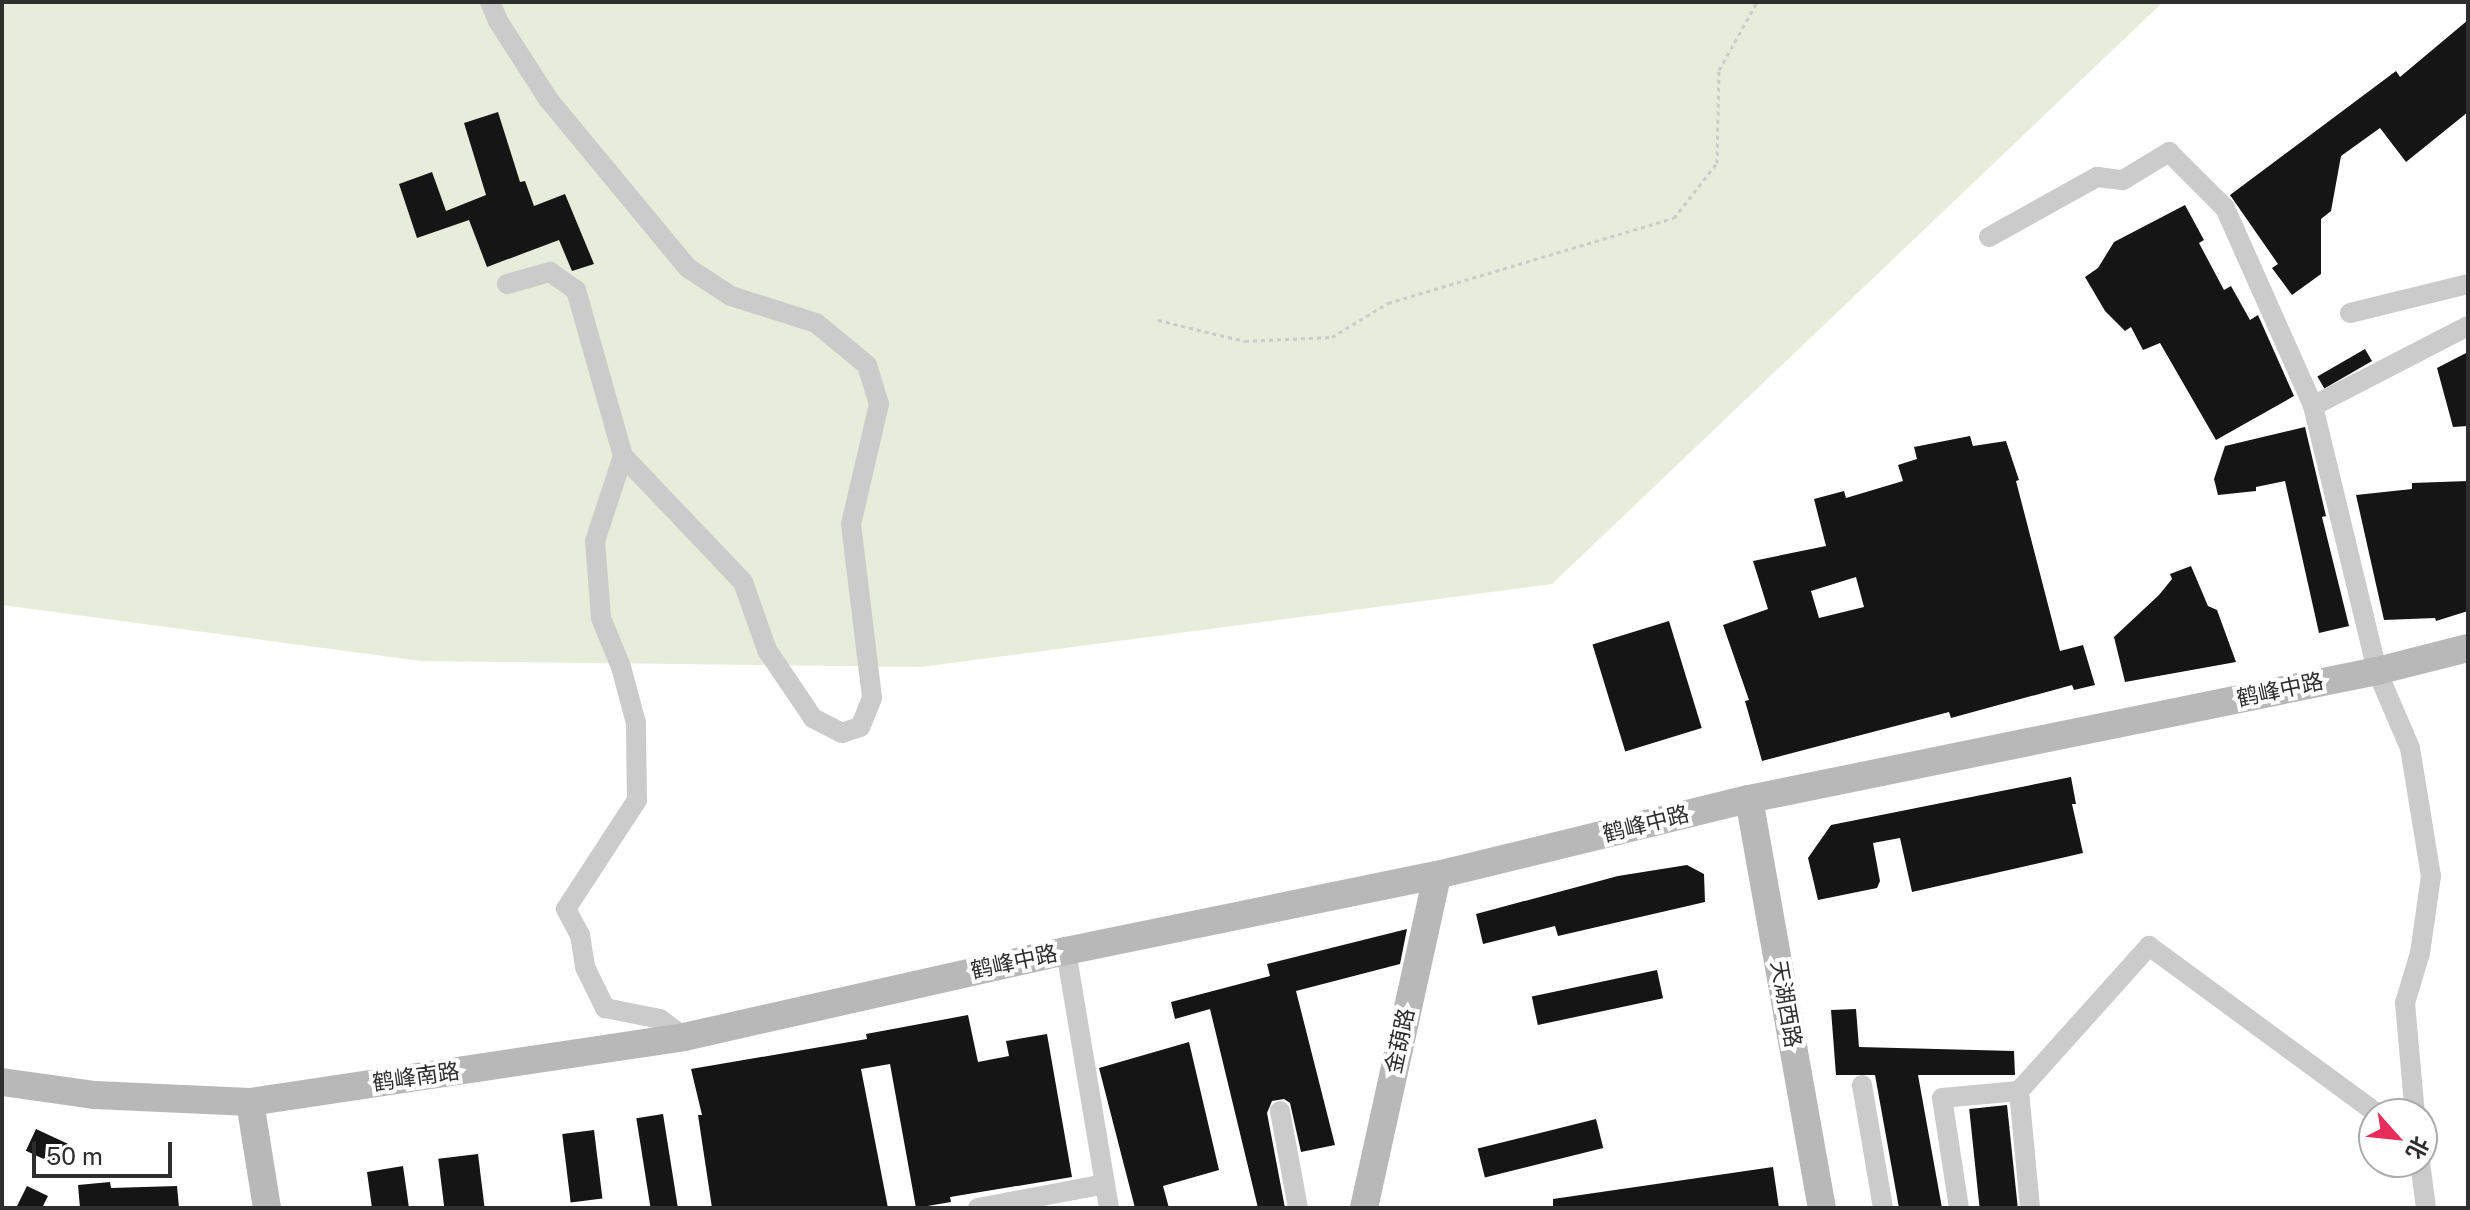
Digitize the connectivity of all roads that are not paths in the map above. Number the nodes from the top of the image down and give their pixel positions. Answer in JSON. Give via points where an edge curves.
{"nodes":[{"id":1,"x":490,"y":2,"type":"edge"},
{"id":2,"x":1989,"y":237,"type":"dead end"},
{"id":3,"x":507,"y":284,"type":"dead end"},
{"id":4,"x":2468,"y":284,"type":"edge"},
{"id":5,"x":2350,"y":313,"type":"dead end"},
{"id":6,"x":2468,"y":326,"type":"edge"},
{"id":7,"x":2313,"y":406,"type":"junction"},
{"id":8,"x":623,"y":456,"type":"junction"},
{"id":9,"x":2468,"y":648,"type":"edge"},
{"id":10,"x":2377,"y":671,"type":"junction"},
{"id":11,"x":1749,"y":799,"type":"junction"},
{"id":12,"x":1437,"y":875,"type":"junction"},
{"id":13,"x":1066,"y":951,"type":"junction"},
{"id":14,"x":826,"y":1004,"type":"joint"},
{"id":15,"x":684,"y":1037,"type":"junction"},
{"id":16,"x":2,"y":1082,"type":"edge"},
{"id":17,"x":1862,"y":1085,"type":"dead end"},
{"id":18,"x":2019,"y":1091,"type":"junction"},
{"id":19,"x":2414,"y":1098,"type":"edge"},
{"id":20,"x":2358,"y":1099,"type":"edge"},
{"id":21,"x":250,"y":1102,"type":"junction"},
{"id":22,"x":1280,"y":1111,"type":"dead end"},
{"id":23,"x":2422,"y":1178,"type":"edge"},
{"id":24,"x":1105,"y":1184,"type":"junction"},
{"id":25,"x":267,"y":1208,"type":"edge"},
{"id":26,"x":978,"y":1208,"type":"edge"},
{"id":27,"x":1109,"y":1208,"type":"edge"},
{"id":28,"x":1298,"y":1208,"type":"edge"},
{"id":29,"x":1364,"y":1208,"type":"edge"},
{"id":30,"x":1822,"y":1208,"type":"edge"},
{"id":31,"x":1883,"y":1208,"type":"edge"},
{"id":32,"x":1959,"y":1208,"type":"edge"},
{"id":33,"x":2030,"y":1208,"type":"edge"},
{"id":34,"x":2426,"y":1208,"type":"edge"}],
"edges":[{"from":1,"to":8,"type":"street","via":[[548,99],[688,268],[731,296],[816,323],[867,365],[879,404],[851,524],[872,698],[860,727],[842,733],[813,718],[767,650],[743,582]]},
{"from":2,"to":7,"type":"street","via":[[2097,177],[2123,180],[2169,152],[2225,208]]},
{"from":3,"to":8,"type":"street","via":[[550,272],[576,290]]},
{"from":4,"to":5,"type":"street"},
{"from":6,"to":7,"type":"street"},
{"from":7,"to":10,"type":"street"},
{"from":8,"to":15,"type":"street","via":[[595,541],[601,618],[636,723],[637,800],[566,909],[605,1008],[660,1019]]},
{"from":9,"to":10,"type":"street","name":"鹤峰中路"},
{"from":10,"to":11,"type":"street","name":"鹤峰中路"},
{"from":10,"to":19,"type":"street","via":[[2410,748],[2431,876],[2420,953],[2405,1003]]},
{"from":11,"to":12,"type":"street","name":"鹤峰中路"},
{"from":11,"to":30,"type":"street","name":"天湖西路"},
{"from":12,"to":13,"type":"street","name":"鹤峰中路"},
{"from":12,"to":29,"type":"street","name":"金葫路"},
{"from":13,"to":14,"type":"street","name":"鹤峰中路"},
{"from":13,"to":24,"type":"street"},
{"from":14,"to":15,"type":"street","name":"鹤峰南路"},
{"from":15,"to":21,"type":"street","name":"鹤峰南路"},
{"from":16,"to":21,"type":"street","name":"鹤峰南路","via":[[95,1095]]},
{"from":17,"to":31,"type":"street"},
{"from":18,"to":20,"type":"street","via":[[2149,946]]},
{"from":18,"to":32,"type":"street","via":[[1942,1098]]},
{"from":18,"to":33,"type":"street"},
{"from":21,"to":25,"type":"street"},
{"from":22,"to":28,"type":"street"},
{"from":23,"to":34,"type":"street"},
{"from":24,"to":26,"type":"street"},
{"from":24,"to":27,"type":"street"}]}
